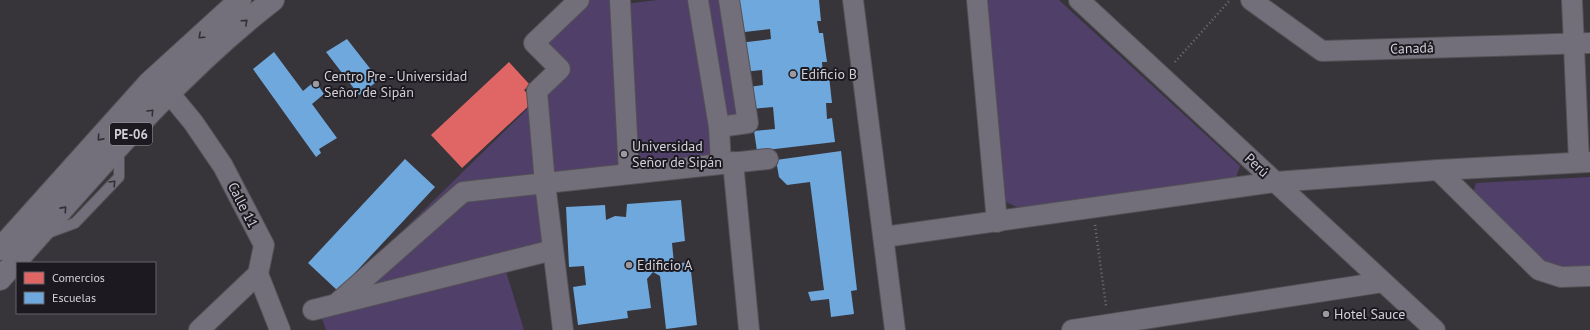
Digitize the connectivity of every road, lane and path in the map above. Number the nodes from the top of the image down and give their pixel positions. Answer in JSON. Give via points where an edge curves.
{"nodes":[{"id":1,"x":240,"y":0,"type":"edge"},
{"id":2,"x":273,"y":0,"type":"edge"},
{"id":3,"x":579,"y":0,"type":"edge"},
{"id":4,"x":620,"y":0,"type":"edge"},
{"id":5,"x":624,"y":0,"type":"edge"},
{"id":6,"x":698,"y":0,"type":"edge"},
{"id":7,"x":729,"y":0,"type":"edge"},
{"id":8,"x":854,"y":0,"type":"edge"},
{"id":9,"x":977,"y":0,"type":"edge"},
{"id":10,"x":1079,"y":0,"type":"edge"},
{"id":11,"x":1230,"y":0,"type":"edge"},
{"id":12,"x":1251,"y":0,"type":"edge"},
{"id":13,"x":1572,"y":0,"type":"edge"},
{"id":14,"x":1271,"y":8,"type":"edge"},
{"id":15,"x":1581,"y":43,"type":"edge"},
{"id":16,"x":735,"y":45,"type":"junction"},
{"id":17,"x":706,"y":51,"type":"junction"},
{"id":18,"x":1162,"y":77,"type":"junction"},
{"id":19,"x":169,"y":93,"type":"junction"},
{"id":20,"x":718,"y":127,"type":"junction"},
{"id":21,"x":768,"y":158,"type":"dead end"},
{"id":22,"x":1585,"y":162,"type":"edge"},
{"id":23,"x":727,"y":163,"type":"junction"},
{"id":24,"x":1438,"y":170,"type":"junction"},
{"id":25,"x":629,"y":174,"type":"junction"},
{"id":26,"x":1275,"y":182,"type":"junction"},
{"id":27,"x":545,"y":183,"type":"junction"},
{"id":28,"x":1093,"y":207,"type":"junction"},
{"id":29,"x":997,"y":222,"type":"junction"},
{"id":30,"x":884,"y":237,"type":"junction"},
{"id":31,"x":1,"y":247,"type":"edge"},
{"id":32,"x":553,"y":250,"type":"junction"},
{"id":33,"x":258,"y":274,"type":"junction"},
{"id":34,"x":1590,"y":276,"type":"edge"},
{"id":35,"x":0,"y":279,"type":"edge"},
{"id":36,"x":1383,"y":282,"type":"junction"},
{"id":37,"x":336,"y":304,"type":"junction"},
{"id":38,"x":313,"y":310,"type":"dead end"},
{"id":39,"x":1109,"y":325,"type":"junction"},
{"id":40,"x":201,"y":329,"type":"edge"},
{"id":41,"x":280,"y":330,"type":"edge"},
{"id":42,"x":563,"y":330,"type":"edge"},
{"id":43,"x":749,"y":330,"type":"edge"},
{"id":44,"x":895,"y":330,"type":"edge"},
{"id":45,"x":1072,"y":330,"type":"edge"},
{"id":46,"x":1435,"y":330,"type":"edge"}],
"edges":[{"from":1,"to":31,"type":"main road","number":"PE-06","one_way":true,"via":[[149,83]]},
{"from":19,"to":2,"type":"main road","number":"PE-06","one_way":true,"via":[[247,20]]},
{"from":3,"to":27,"type":"street","via":[[534,43],[560,69],[537,91]]},
{"from":4,"to":5,"type":"street"},
{"from":4,"to":25,"type":"street"},
{"from":6,"to":17,"type":"street"},
{"from":7,"to":16,"type":"street"},
{"from":8,"to":30,"type":"street"},
{"from":9,"to":29,"type":"street"},
{"from":10,"to":18,"type":"street","name":"Perú"},
{"from":11,"to":18,"type":"path"},
{"from":12,"to":14,"type":"street","name":"Canadá"},
{"from":13,"to":15,"type":"street"},
{"from":14,"to":15,"type":"street","name":"Canadá","via":[[1322,51]]},
{"from":15,"to":22,"type":"street"},
{"from":16,"to":17,"type":"street"},
{"from":16,"to":20,"type":"street","via":[[748,123]]},
{"from":17,"to":20,"type":"street"},
{"from":18,"to":26,"type":"street","name":"Perú"},
{"from":19,"to":33,"type":"street","name":"Calle 11","via":[[193,122],[223,166],[264,244]]},
{"from":35,"to":19,"type":"main road","number":"PE-06","one_way":true},
{"from":20,"to":23,"type":"street"},
{"from":21,"to":23,"type":"street"},
{"from":22,"to":24,"type":"street"},
{"from":23,"to":25,"type":"street"},
{"from":23,"to":43,"type":"street"},
{"from":24,"to":26,"type":"street"},
{"from":24,"to":34,"type":"street","via":[[1539,270],[1561,277]]},
{"from":25,"to":27,"type":"street"},
{"from":26,"to":28,"type":"street"},
{"from":26,"to":36,"type":"street","name":"Perú"},
{"from":27,"to":32,"type":"street"},
{"from":27,"to":37,"type":"street","via":[[462,192]]},
{"from":28,"to":29,"type":"street"},
{"from":28,"to":39,"type":"path"},
{"from":29,"to":30,"type":"street"},
{"from":30,"to":44,"type":"street"},
{"from":32,"to":37,"type":"street"},
{"from":32,"to":42,"type":"street"},
{"from":33,"to":40,"type":"street"},
{"from":33,"to":41,"type":"street"},
{"from":36,"to":39,"type":"street"},
{"from":36,"to":46,"type":"street","name":"Perú"},
{"from":37,"to":38,"type":"street"},
{"from":39,"to":45,"type":"street"}]}
